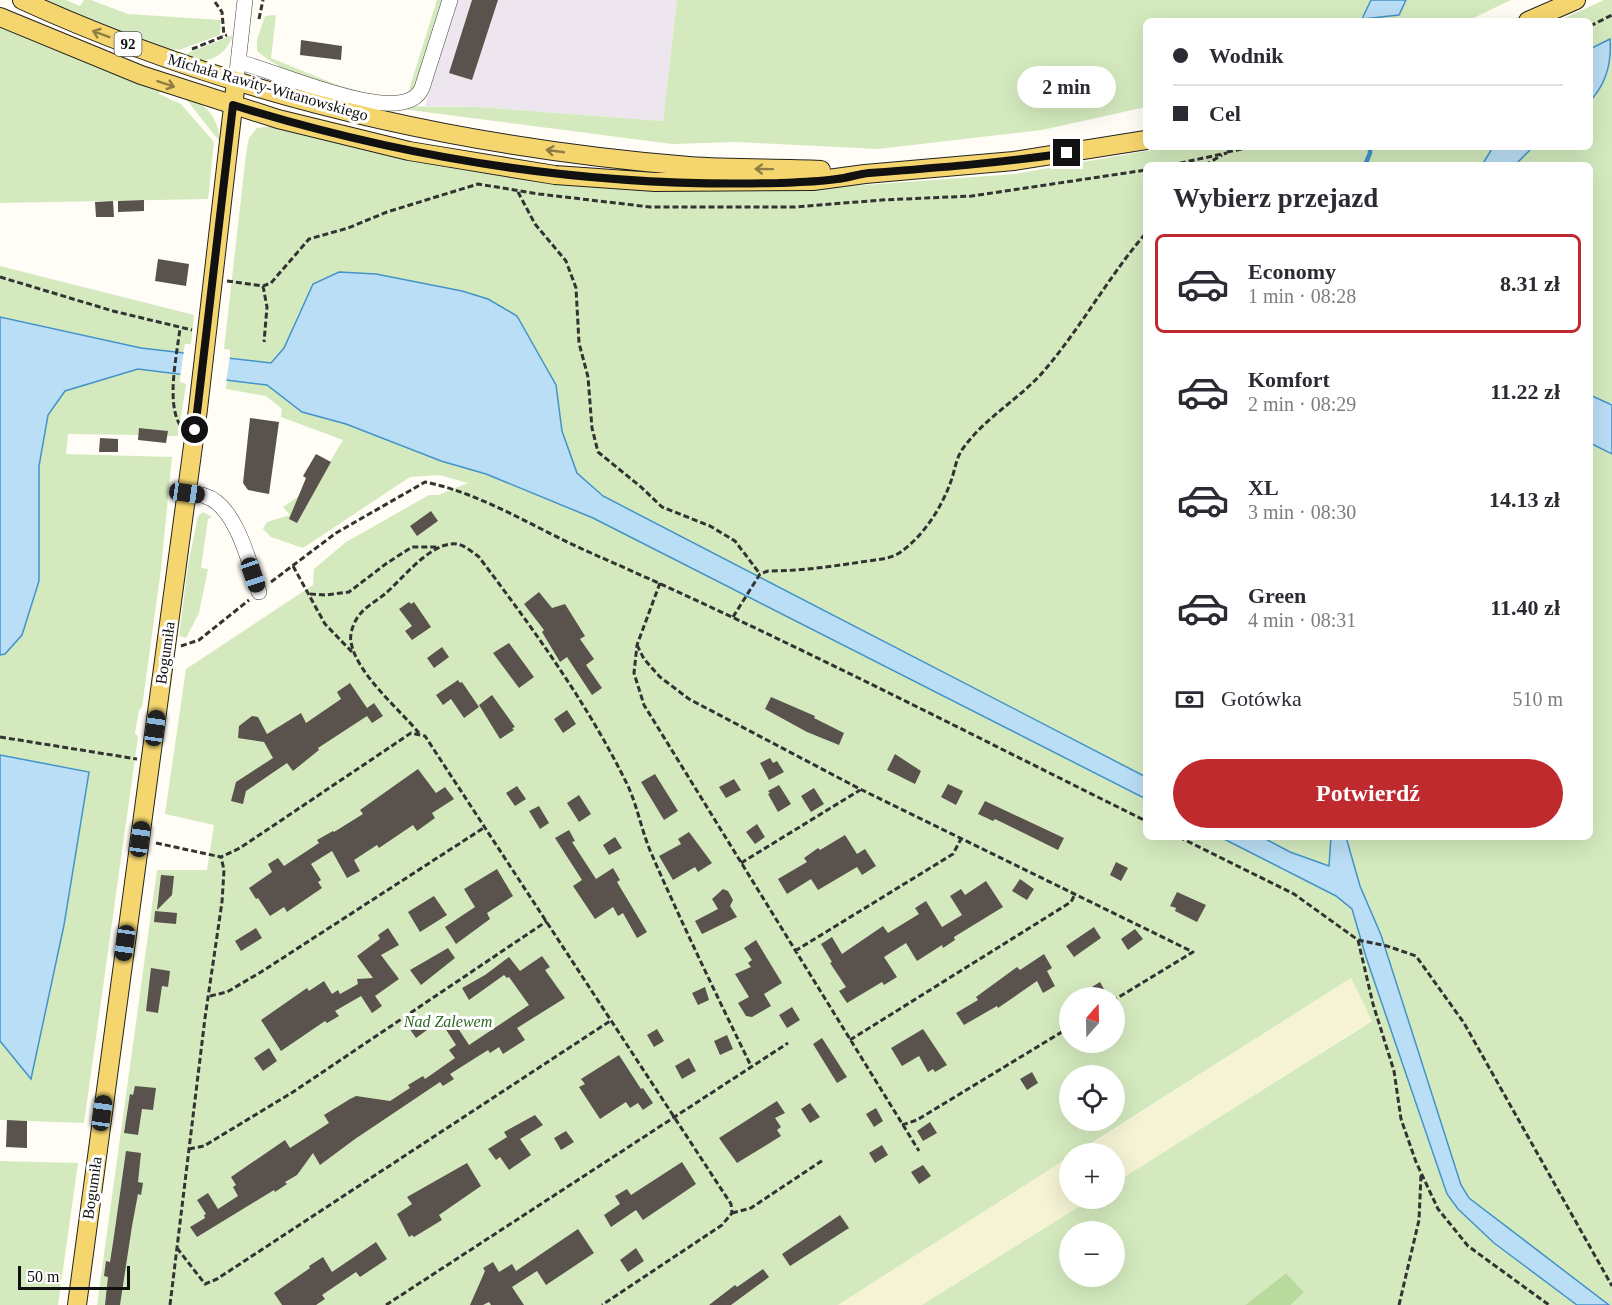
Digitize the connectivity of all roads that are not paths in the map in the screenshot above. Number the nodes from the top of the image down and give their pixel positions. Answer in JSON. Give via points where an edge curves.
{"nodes":[{"id":1,"x":22,"y":0,"type":"edge"},
{"id":2,"x":245,"y":0,"type":"edge"},
{"id":3,"x":450,"y":0,"type":"edge"},
{"id":4,"x":1576,"y":0,"type":"edge"},
{"id":5,"x":0,"y":17,"type":"edge"},
{"id":6,"x":1535,"y":18,"type":"edge"},
{"id":7,"x":238,"y":62,"type":"junction"},
{"id":8,"x":236,"y":81,"type":"junction"},
{"id":9,"x":233,"y":105,"type":"junction"},
{"id":10,"x":1143,"y":140,"type":"edge"},
{"id":11,"x":865,"y":174,"type":"junction"},
{"id":12,"x":187,"y":493,"type":"junction"},
{"id":13,"x":259,"y":592,"type":"road end"},
{"id":14,"x":77,"y":1305,"type":"edge"}],
"edges":[{"from":8,"to":1,"type":"main road","name":"Michała Rawity-Witanowskiego","number":"92","one_way":true,"via":[[140,48]]},
{"from":2,"to":7,"type":"street","name":"Bogumiła"},
{"from":3,"to":7,"type":"street","via":[[422,88],[412,100],[378,103],[350,98]]},
{"from":4,"to":6,"type":"main road"},
{"from":5,"to":9,"type":"main road","name":"Michała Rawity-Witanowskiego","number":"92","one_way":true,"via":[[141,75]]},
{"from":7,"to":8,"type":"street","name":"Bogumiła"},
{"from":8,"to":9,"type":"main road","name":"Bogumiła"},
{"from":11,"to":8,"type":"main road","name":"Michała Rawity-Witanowskiego","number":"92","one_way":true,"via":[[613,158],[467,138],[332,109]]},
{"from":9,"to":11,"type":"main road","name":"Michała Rawity-Witanowskiego","number":"92","via":[[313,129],[432,156],[555,175],[656,182],[780,183]]},
{"from":9,"to":12,"type":"main road","name":"Bogumiła"},
{"from":10,"to":11,"type":"main road","number":"92","via":[[1014,161]]},
{"from":12,"to":13,"type":"street","via":[[206,496],[225,512],[235,526]]},
{"from":12,"to":14,"type":"main road","name":"Bogumiła"}]}
